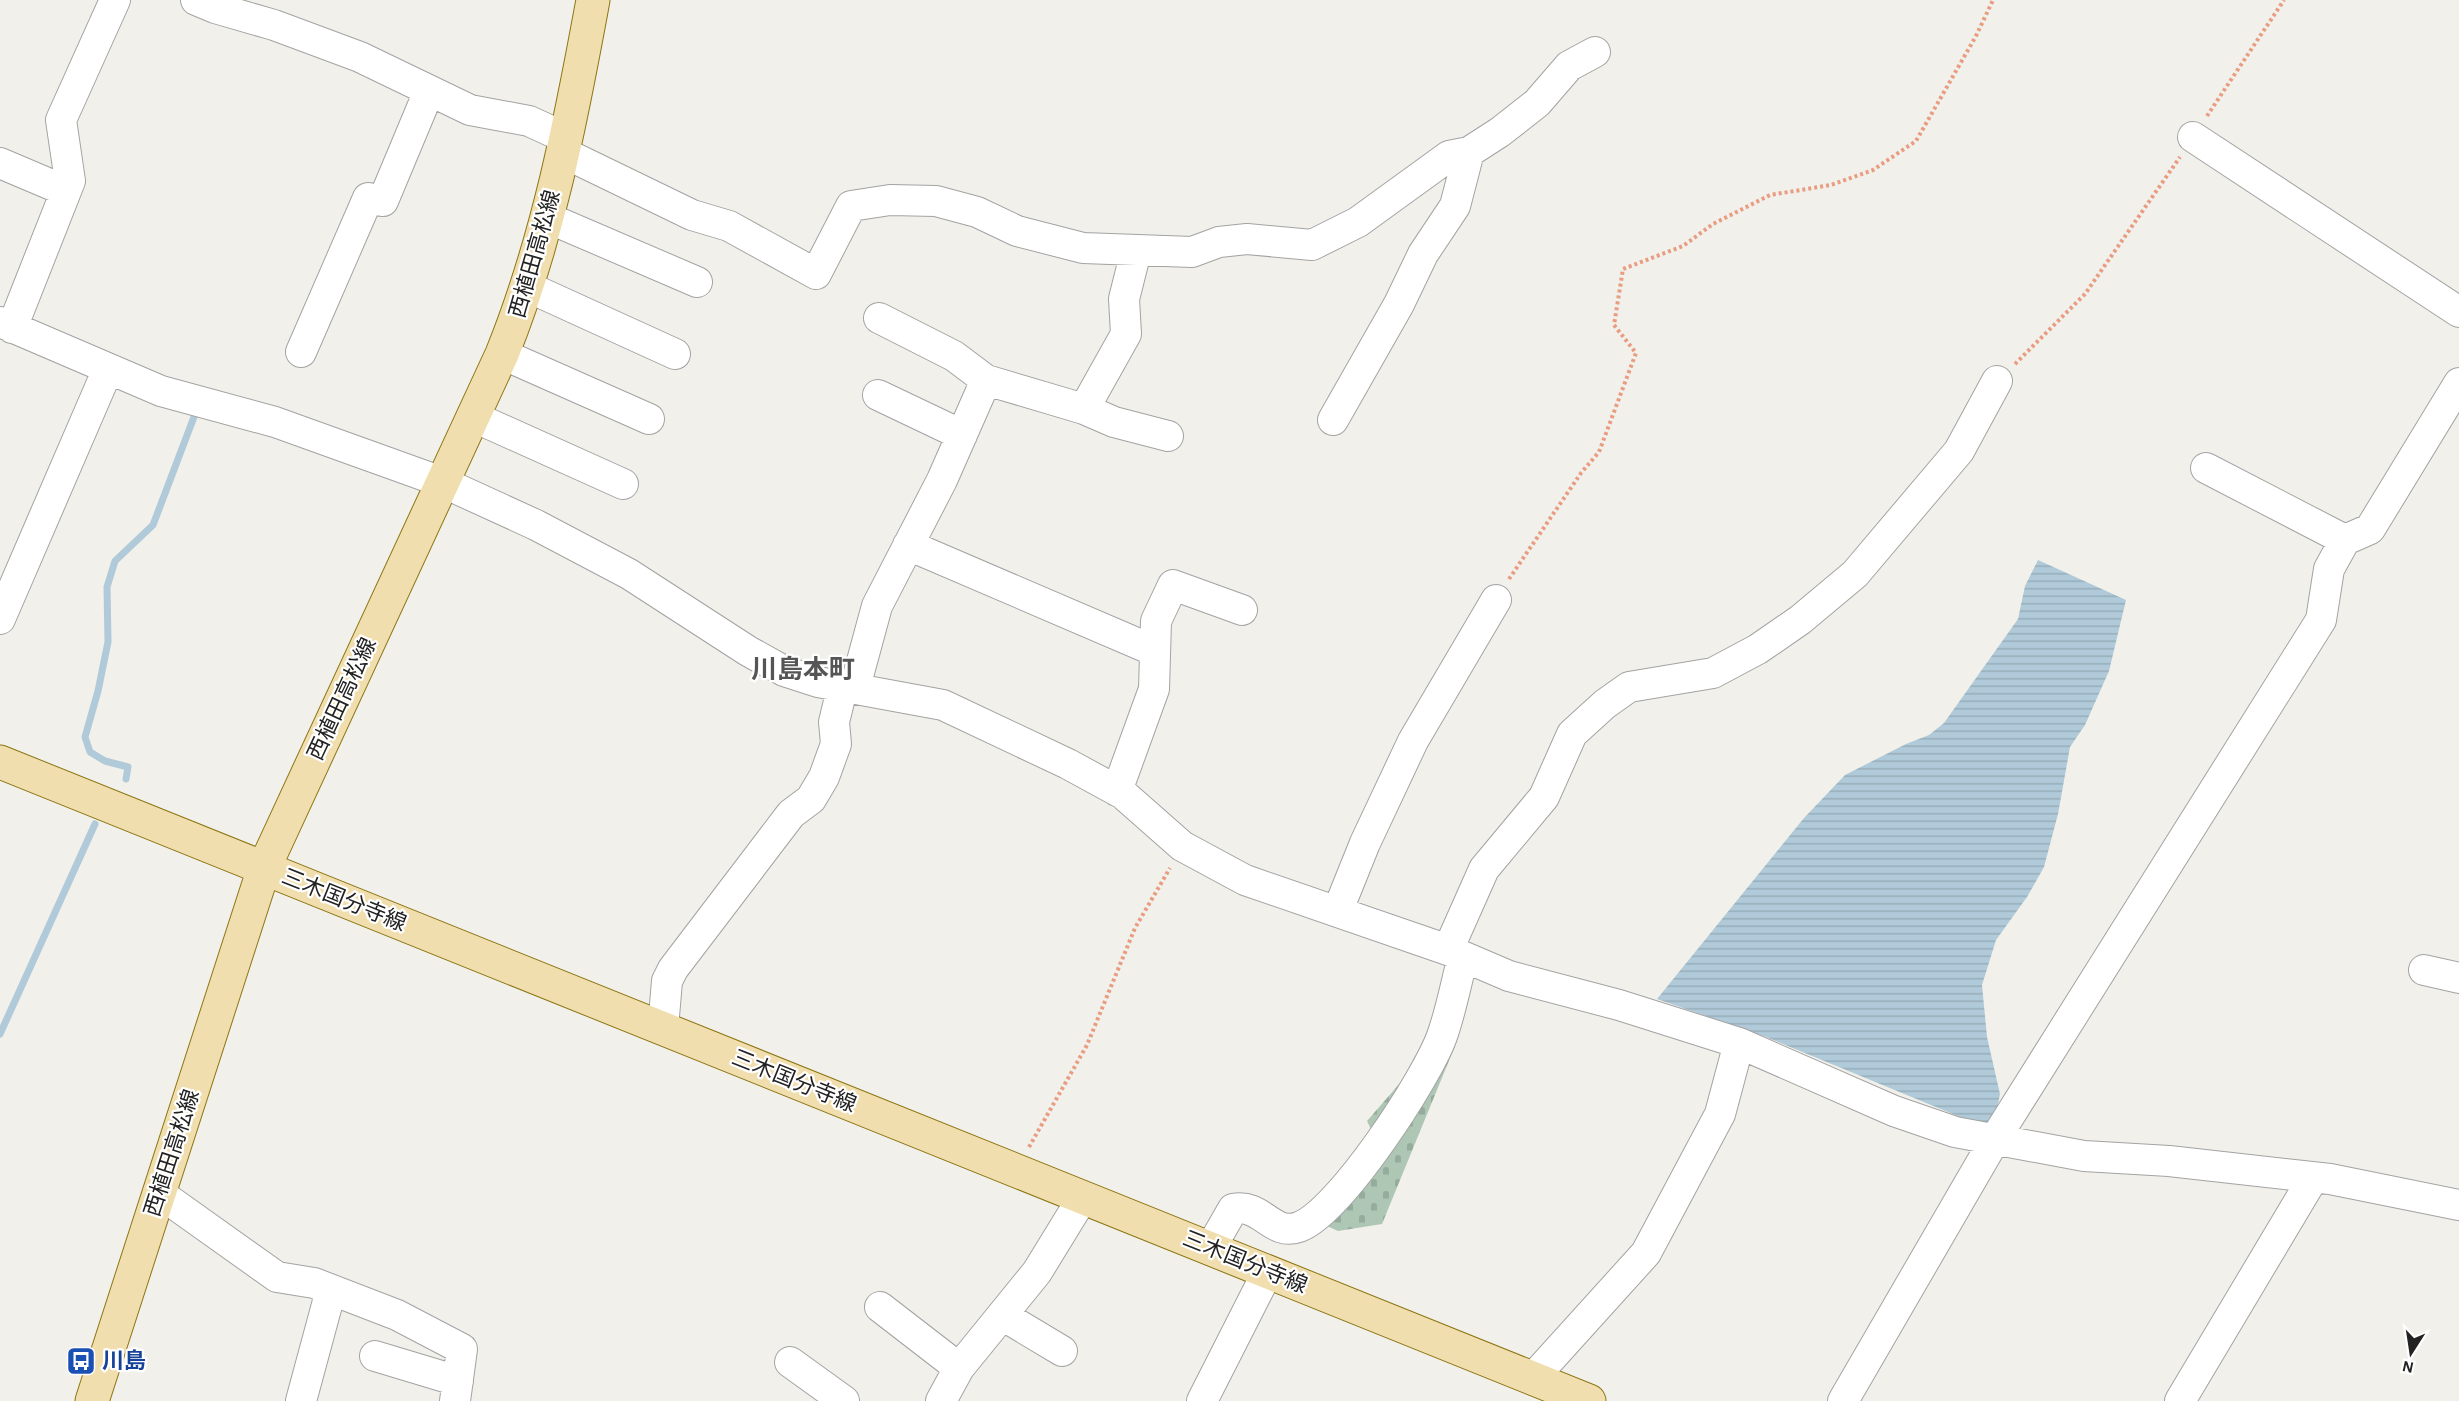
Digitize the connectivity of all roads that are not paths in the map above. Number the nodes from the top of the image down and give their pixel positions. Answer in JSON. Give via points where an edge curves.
{"nodes":[{"id":1,"x":115,"y":0,"type":"edge"},
{"id":2,"x":196,"y":0,"type":"edge"},
{"id":3,"x":593,"y":0,"type":"edge"},
{"id":4,"x":1595,"y":52,"type":"dead end"},
{"id":5,"x":429,"y":91,"type":"junction"},
{"id":6,"x":2193,"y":137,"type":"road end"},
{"id":7,"x":564,"y":145,"type":"junction"},
{"id":8,"x":1468,"y":152,"type":"junction"},
{"id":9,"x":0,"y":163,"type":"edge"},
{"id":10,"x":66,"y":191,"type":"junction"},
{"id":11,"x":548,"y":218,"type":"junction"},
{"id":12,"x":1136,"y":250,"type":"junction"},
{"id":13,"x":697,"y":282,"type":"dead end"},
{"id":14,"x":528,"y":287,"type":"junction"},
{"id":15,"x":2459,"y":312,"type":"edge"},
{"id":16,"x":879,"y":318,"type":"dead end"},
{"id":17,"x":6,"y":325,"type":"edge"},
{"id":18,"x":301,"y":352,"type":"dead end"},
{"id":19,"x":502,"y":354,"type":"junction"},
{"id":20,"x":675,"y":354,"type":"dead end"},
{"id":21,"x":108,"y":369,"type":"junction"},
{"id":22,"x":986,"y":380,"type":"junction"},
{"id":23,"x":1997,"y":381,"type":"road end"},
{"id":24,"x":2459,"y":383,"type":"edge"},
{"id":25,"x":878,"y":395,"type":"dead end"},
{"id":26,"x":1084,"y":409,"type":"junction"},
{"id":27,"x":474,"y":417,"type":"junction"},
{"id":28,"x":649,"y":419,"type":"dead end"},
{"id":29,"x":1333,"y":420,"type":"dead end"},
{"id":30,"x":962,"y":435,"type":"junction"},
{"id":31,"x":1168,"y":436,"type":"dead end"},
{"id":32,"x":2206,"y":468,"type":"dead end"},
{"id":33,"x":442,"y":483,"type":"junction"},
{"id":34,"x":623,"y":484,"type":"dead end"},
{"id":35,"x":2345,"y":540,"type":"junction"},
{"id":36,"x":908,"y":545,"type":"junction"},
{"id":37,"x":1496,"y":600,"type":"road end"},
{"id":38,"x":1242,"y":610,"type":"dead end"},
{"id":39,"x":0,"y":620,"type":"edge"},
{"id":40,"x":1155,"y":651,"type":"junction"},
{"id":41,"x":849,"y":686,"type":"junction"},
{"id":42,"x":0,"y":762,"type":"edge"},
{"id":43,"x":1117,"y":791,"type":"junction"},
{"id":44,"x":264,"y":868,"type":"junction"},
{"id":45,"x":1338,"y":910,"type":"junction"},
{"id":46,"x":1455,"y":953,"type":"junction"},
{"id":47,"x":2424,"y":970,"type":"dead end"},
{"id":48,"x":2459,"y":978,"type":"edge"},
{"id":49,"x":663,"y":1028,"type":"junction"},
{"id":50,"x":1739,"y":1043,"type":"junction"},
{"id":51,"x":1995,"y":1139,"type":"junction"},
{"id":52,"x":2313,"y":1178,"type":"junction"},
{"id":53,"x":159,"y":1193,"type":"junction"},
{"id":54,"x":1083,"y":1197,"type":"junction"},
{"id":55,"x":2459,"y":1204,"type":"edge"},
{"id":56,"x":1210,"y":1249,"type":"junction"},
{"id":57,"x":1268,"y":1271,"type":"junction"},
{"id":58,"x":331,"y":1290,"type":"junction"},
{"id":59,"x":880,"y":1307,"type":"dead end"},
{"id":60,"x":1002,"y":1315,"type":"junction"},
{"id":61,"x":1062,"y":1350,"type":"dead end"},
{"id":62,"x":375,"y":1356,"type":"dead end"},
{"id":63,"x":790,"y":1362,"type":"dead end"},
{"id":64,"x":1533,"y":1378,"type":"junction"},
{"id":65,"x":953,"y":1390,"type":"edge"},
{"id":66,"x":456,"y":1391,"type":"edge"},
{"id":67,"x":92,"y":1401,"type":"edge"},
{"id":68,"x":301,"y":1401,"type":"edge"},
{"id":69,"x":844,"y":1401,"type":"edge"},
{"id":70,"x":1202,"y":1401,"type":"edge"},
{"id":71,"x":1589,"y":1401,"type":"edge"},
{"id":72,"x":1843,"y":1401,"type":"edge"},
{"id":73,"x":2180,"y":1401,"type":"edge"}],
"edges":[{"from":1,"to":10,"type":"street","via":[[61,120],[70,180]]},
{"from":2,"to":5,"type":"street","via":[[360,57]]},
{"from":3,"to":7,"type":"main road","name":"西植田高松線"},
{"from":4,"to":8,"type":"street","via":[[1569,66],[1537,103]]},
{"from":5,"to":7,"type":"street","via":[[470,110],[530,121]]},
{"from":5,"to":18,"type":"street","via":[[383,201],[368,198]]},
{"from":6,"to":15,"type":"street"},
{"from":7,"to":11,"type":"main road","name":"西植田高松線"},
{"from":7,"to":12,"type":"street","via":[[692,214],[729,226],[816,274],[851,206],[890,200],[946,204],[976,212],[1017,231],[1083,248]]},
{"from":8,"to":12,"type":"street","via":[[1449,156],[1358,222],[1312,245],[1247,239],[1219,242],[1192,252]]},
{"from":8,"to":29,"type":"street","via":[[1455,206],[1423,254]]},
{"from":9,"to":10,"type":"street"},
{"from":10,"to":17,"type":"street"},
{"from":11,"to":13,"type":"street"},
{"from":11,"to":14,"type":"main road","name":"西植田高松線"},
{"from":12,"to":26,"type":"street","via":[[1124,299],[1126,334]]},
{"from":14,"to":19,"type":"main road","name":"西植田高松線"},
{"from":14,"to":20,"type":"street"},
{"from":16,"to":22,"type":"street","via":[[954,356]]},
{"from":17,"to":21,"type":"street"},
{"from":19,"to":27,"type":"main road","name":"西植田高松線"},
{"from":19,"to":28,"type":"street"},
{"from":21,"to":33,"type":"street","via":[[161,391],[275,422]]},
{"from":21,"to":39,"type":"street"},
{"from":22,"to":26,"type":"street"},
{"from":22,"to":30,"type":"street"},
{"from":23,"to":46,"type":"street","via":[[1959,451],[1855,574],[1800,620],[1713,673],[1629,687],[1572,734],[1544,797],[1484,869]]},
{"from":24,"to":35,"type":"street","via":[[2370,529]]},
{"from":25,"to":30,"type":"street"},
{"from":26,"to":31,"type":"street","via":[[1114,422]]},
{"from":27,"to":33,"type":"main road","name":"西植田高松線"},
{"from":27,"to":34,"type":"street"},
{"from":30,"to":36,"type":"street"},
{"from":32,"to":35,"type":"street"},
{"from":33,"to":41,"type":"street","via":[[536,525],[629,574],[784,671],[818,682]]},
{"from":33,"to":44,"type":"main road","name":"西植田高松線"},
{"from":35,"to":51,"type":"street","via":[[2329,569],[2322,620]]},
{"from":36,"to":40,"type":"street"},
{"from":36,"to":41,"type":"street","via":[[877,606]]},
{"from":37,"to":45,"type":"street","via":[[1413,741]]},
{"from":38,"to":40,"type":"street","via":[[1173,585],[1156,621]]},
{"from":40,"to":43,"type":"street","via":[[1154,689]]},
{"from":41,"to":43,"type":"street","via":[[943,705]]},
{"from":41,"to":49,"type":"street","via":[[834,722],[836,744],[824,777],[811,799],[791,814],[673,969],[667,981]]},
{"from":42,"to":44,"type":"main road","name":"三木国分寺線"},
{"from":43,"to":45,"type":"street","via":[[1182,846],[1245,880]]},
{"from":44,"to":49,"type":"main road","name":"三木国分寺線"},
{"from":44,"to":53,"type":"main road","name":"西植田高松線"},
{"from":45,"to":46,"type":"street"},
{"from":46,"to":50,"type":"street","via":[[1509,976]]},
{"from":46,"to":56,"type":"street","via":[[1442,1036],[1421,1081],[1348,1185],[1300,1227],[1275,1226],[1259,1212],[1244,1206],[1233,1209]]},
{"from":47,"to":48,"type":"street"},
{"from":49,"to":54,"type":"main road","name":"三木国分寺線"},
{"from":50,"to":51,"type":"street","via":[[1894,1111],[1955,1132]]},
{"from":50,"to":64,"type":"street","via":[[1720,1114],[1646,1253]]},
{"from":51,"to":52,"type":"street","via":[[2084,1156],[2169,1161]]},
{"from":51,"to":72,"type":"street"},
{"from":52,"to":55,"type":"street"},
{"from":52,"to":73,"type":"street"},
{"from":53,"to":58,"type":"street","via":[[277,1277]]},
{"from":53,"to":67,"type":"main road","name":"西植田高松線"},
{"from":54,"to":56,"type":"main road","name":"三木国分寺線"},
{"from":54,"to":60,"type":"street","via":[[1037,1272]]},
{"from":56,"to":57,"type":"main road","name":"三木国分寺線"},
{"from":57,"to":64,"type":"main road","name":"三木国分寺線"},
{"from":57,"to":70,"type":"street"},
{"from":58,"to":66,"type":"street","via":[[397,1315],[462,1349]]},
{"from":58,"to":68,"type":"street"},
{"from":59,"to":65,"type":"street"},
{"from":60,"to":61,"type":"street"},
{"from":60,"to":65,"type":"street"},
{"from":62,"to":66,"type":"street"},
{"from":63,"to":69,"type":"street"},
{"from":64,"to":71,"type":"main road","name":"三木国分寺線"}]}
